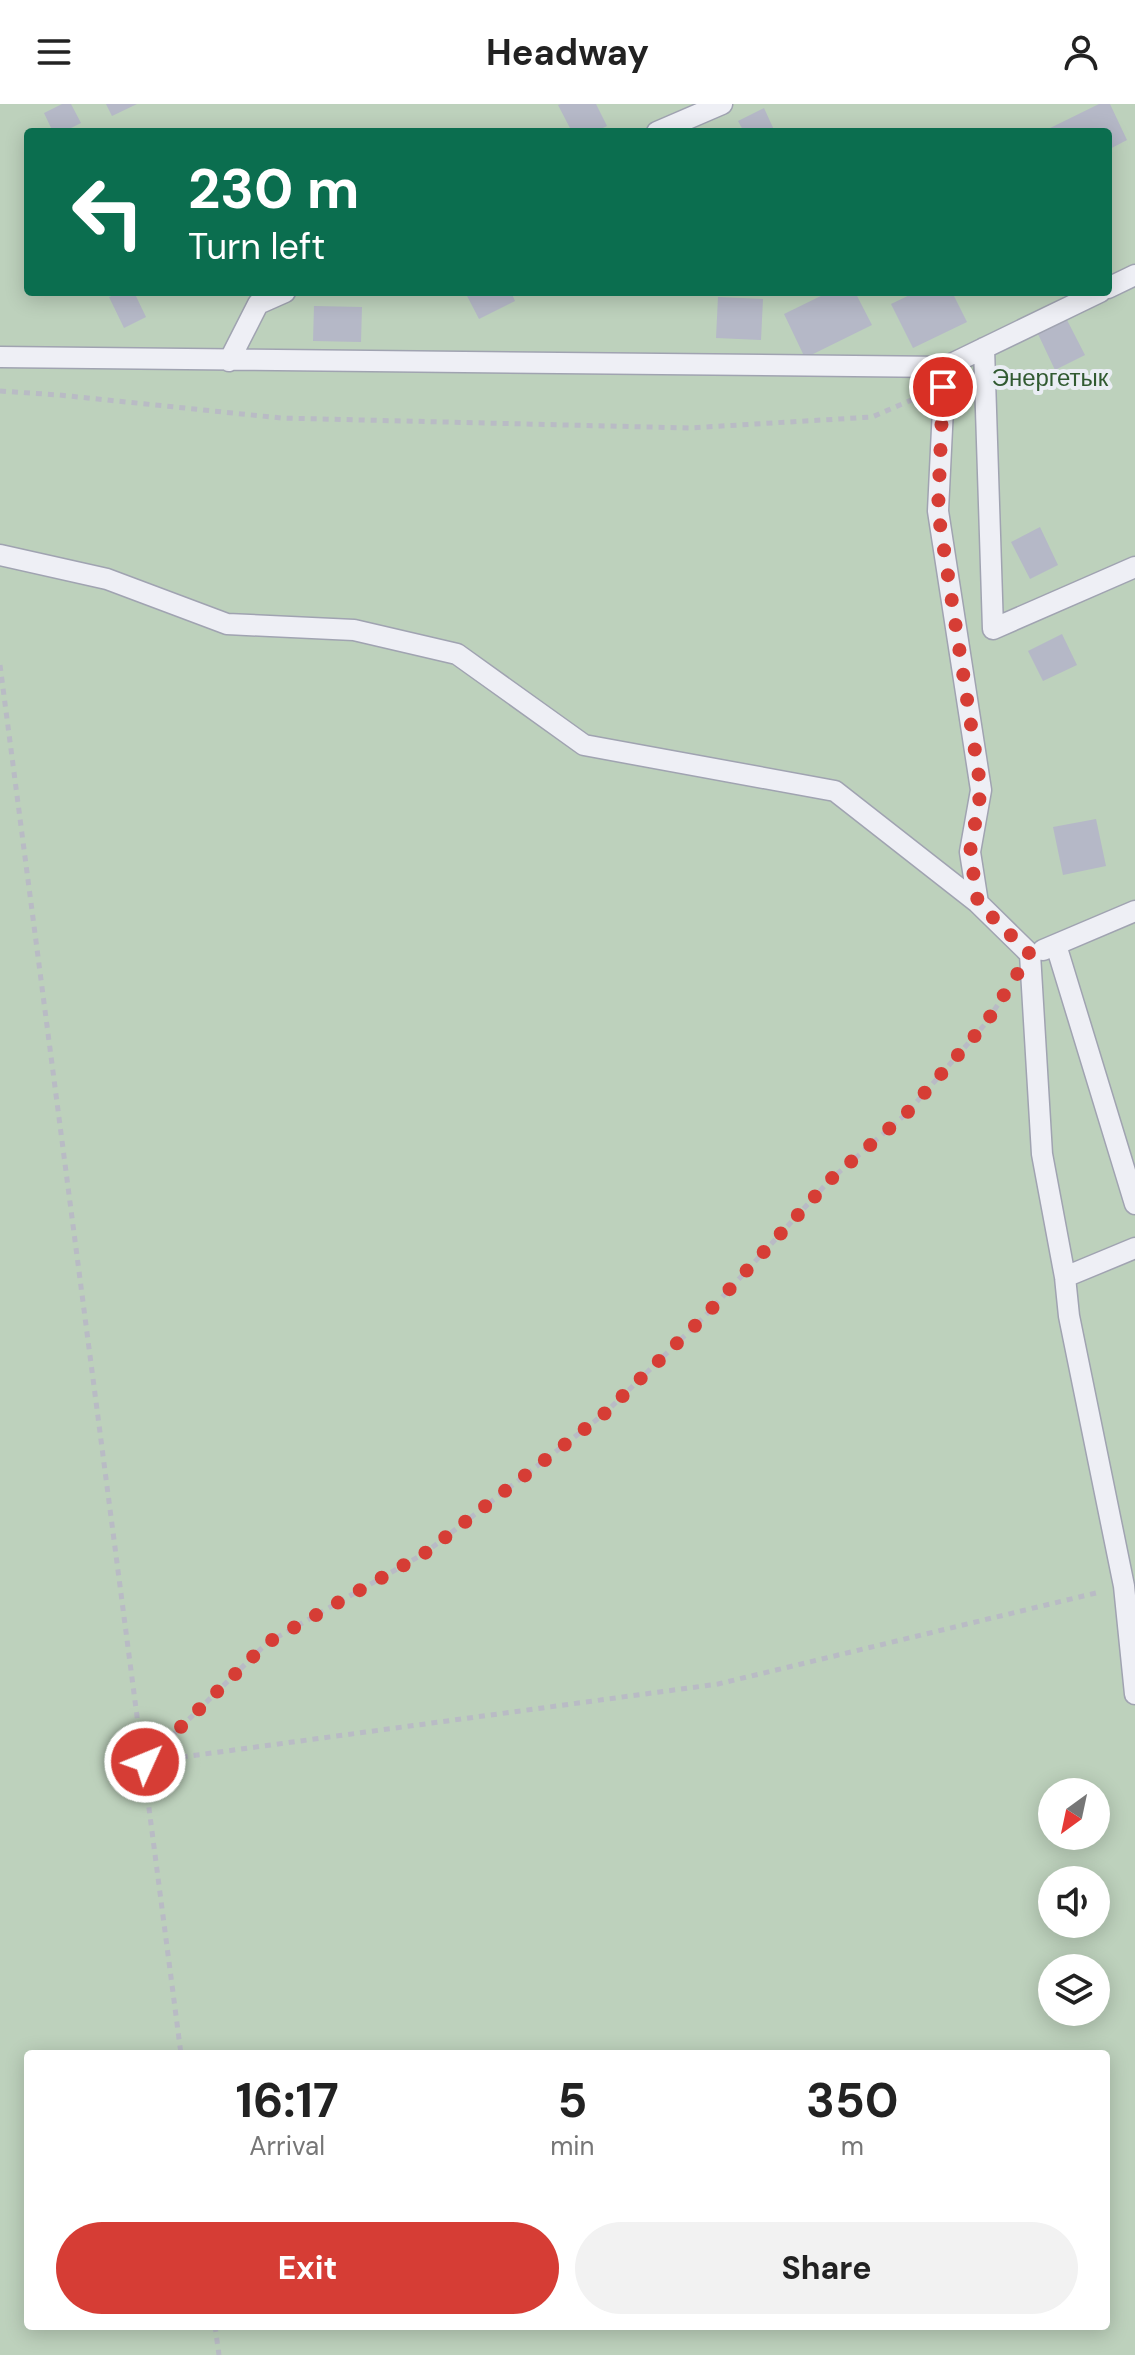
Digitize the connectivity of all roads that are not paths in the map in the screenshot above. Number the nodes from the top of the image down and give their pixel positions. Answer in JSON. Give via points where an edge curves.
{"nodes":[{"id":1,"x":722,"y":104,"type":"edge"},
{"id":2,"x":666,"y":128,"type":"edge"},
{"id":3,"x":1135,"y":275,"type":"edge"},
{"id":4,"x":1112,"y":286,"type":"edge"},
{"id":5,"x":276,"y":296,"type":"edge"},
{"id":6,"x":1092,"y":296,"type":"edge"},
{"id":7,"x":984,"y":348,"type":"junction"},
{"id":8,"x":0,"y":357,"type":"edge"},
{"id":9,"x":229,"y":361,"type":"junction"},
{"id":10,"x":944,"y":377,"type":"junction"},
{"id":11,"x":0,"y":555,"type":"edge"},
{"id":12,"x":1135,"y":567,"type":"edge"},
{"id":13,"x":978,"y":903,"type":"junction"},
{"id":14,"x":1135,"y":911,"type":"edge"},
{"id":15,"x":1056,"y":945,"type":"junction"},
{"id":16,"x":1030,"y":954,"type":"junction"},
{"id":17,"x":1135,"y":1204,"type":"edge"},
{"id":18,"x":1135,"y":1248,"type":"edge"},
{"id":19,"x":1065,"y":1277,"type":"junction"},
{"id":20,"x":1130,"y":1582,"type":"edge"},
{"id":21,"x":1135,"y":1694,"type":"edge"}],
"edges":[{"from":1,"to":2,"type":"lane"},
{"from":3,"to":4,"type":"lane"},
{"from":5,"to":9,"type":"lane","via":[[258,304]]},
{"from":6,"to":7,"type":"lane"},
{"from":7,"to":10,"type":"lane"},
{"from":7,"to":12,"type":"lane","via":[[993,629]]},
{"from":8,"to":9,"type":"lane"},
{"from":9,"to":10,"type":"lane"},
{"from":10,"to":13,"type":"lane","via":[[938,511],[981,790],[970,852]]},
{"from":11,"to":13,"type":"lane","via":[[107,579],[227,624],[354,630],[457,654],[584,745],[835,791]]},
{"from":13,"to":16,"type":"lane"},
{"from":14,"to":15,"type":"lane"},
{"from":15,"to":16,"type":"lane"},
{"from":15,"to":17,"type":"lane"},
{"from":16,"to":19,"type":"lane","via":[[1042,1154]]},
{"from":18,"to":19,"type":"lane"},
{"from":19,"to":20,"type":"lane","via":[[1069,1316]]},
{"from":20,"to":21,"type":"lane"}]}
